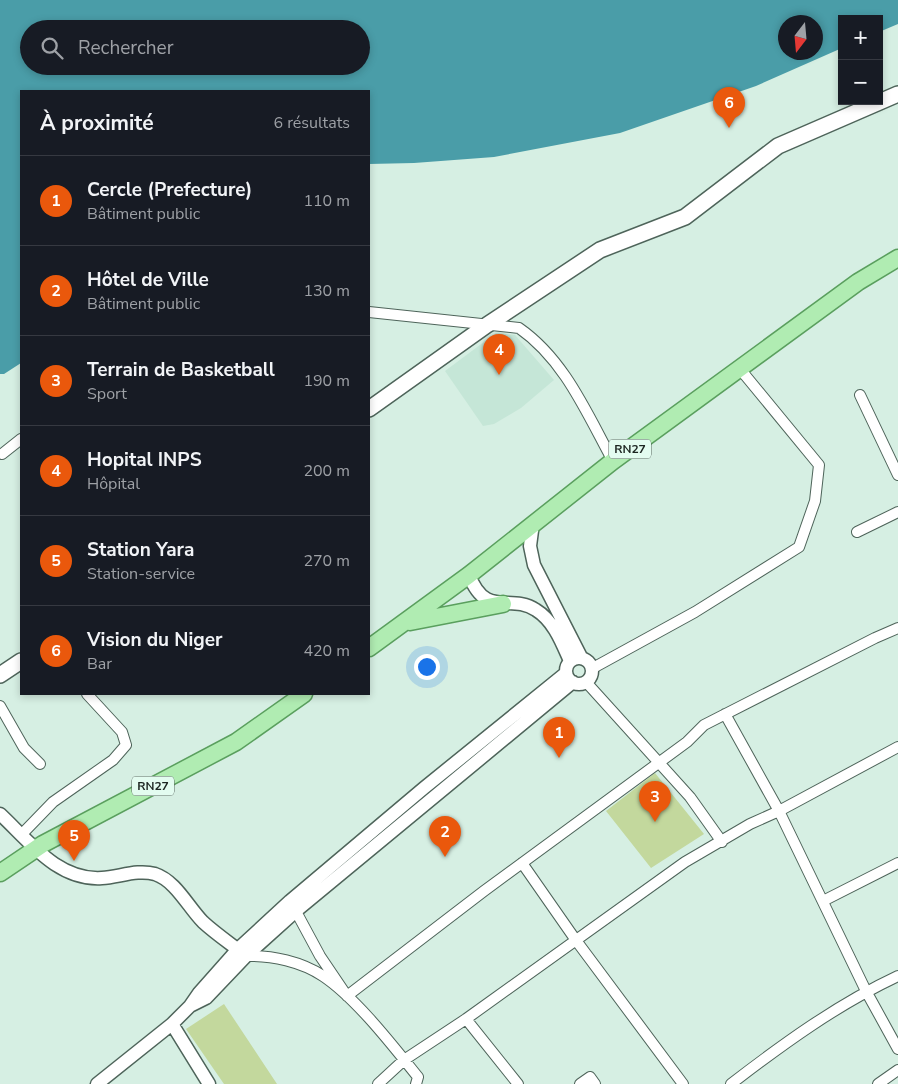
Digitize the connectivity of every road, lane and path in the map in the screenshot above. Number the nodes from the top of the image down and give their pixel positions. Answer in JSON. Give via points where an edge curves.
{"nodes":[{"id":1,"x":898,"y":94,"type":"edge"},
{"id":2,"x":898,"y":258,"type":"edge"},
{"id":3,"x":370,"y":312,"type":"edge"},
{"id":4,"x":487,"y":325,"type":"junction"},
{"id":5,"x":740,"y":369,"type":"junction"},
{"id":6,"x":860,"y":395,"type":"dead end"},
{"id":7,"x":370,"y":408,"type":"edge"},
{"id":8,"x":20,"y":440,"type":"edge"},
{"id":9,"x":2,"y":454,"type":"dead end"},
{"id":10,"x":613,"y":461,"type":"junction"},
{"id":11,"x":898,"y":475,"type":"edge"},
{"id":12,"x":898,"y":512,"type":"edge"},
{"id":13,"x":533,"y":523,"type":"junction"},
{"id":14,"x":857,"y":532,"type":"dead end"},
{"id":15,"x":469,"y":575,"type":"junction"},
{"id":16,"x":503,"y":604,"type":"junction"},
{"id":17,"x":405,"y":623,"type":"junction"},
{"id":18,"x":898,"y":628,"type":"edge"},
{"id":19,"x":370,"y":647,"type":"edge"},
{"id":20,"x":20,"y":662,"type":"edge"},
{"id":21,"x":592,"y":668,"type":"joint"},
{"id":22,"x":575,"y":671,"type":"junction"},
{"id":23,"x":0,"y":675,"type":"edge"},
{"id":24,"x":88,"y":695,"type":"edge"},
{"id":25,"x":303,"y":695,"type":"edge"},
{"id":26,"x":0,"y":706,"type":"edge"},
{"id":27,"x":725,"y":714,"type":"junction"},
{"id":28,"x":500,"y":735,"type":"junction"},
{"id":29,"x":898,"y":747,"type":"edge"},
{"id":30,"x":660,"y":762,"type":"junction"},
{"id":31,"x":40,"y":764,"type":"dead end"},
{"id":32,"x":424,"y":788,"type":"junction"},
{"id":33,"x":433,"y":798,"type":"junction"},
{"id":34,"x":779,"y":811,"type":"junction"},
{"id":35,"x":0,"y":814,"type":"edge"},
{"id":36,"x":22,"y":834,"type":"junction"},
{"id":37,"x":722,"y":842,"type":"junction"},
{"id":38,"x":36,"y":848,"type":"junction"},
{"id":39,"x":522,"y":863,"type":"junction"},
{"id":40,"x":898,"y":864,"type":"edge"},
{"id":41,"x":335,"y":871,"type":"junction"},
{"id":42,"x":0,"y":873,"type":"edge"},
{"id":43,"x":823,"y":901,"type":"junction"},
{"id":44,"x":293,"y":906,"type":"junction"},
{"id":45,"x":575,"y":940,"type":"junction"},
{"id":46,"x":242,"y":953,"type":"junction"},
{"id":47,"x":898,"y":976,"type":"edge"},
{"id":48,"x":866,"y":991,"type":"junction"},
{"id":49,"x":347,"y":996,"type":"junction"},
{"id":50,"x":466,"y":1019,"type":"junction"},
{"id":51,"x":172,"y":1024,"type":"junction"},
{"id":52,"x":898,"y":1049,"type":"edge"},
{"id":53,"x":404,"y":1060,"type":"junction"},
{"id":54,"x":898,"y":1070,"type":"edge"},
{"id":55,"x":419,"y":1082,"type":"edge"},
{"id":56,"x":97,"y":1084,"type":"edge"},
{"id":57,"x":209,"y":1084,"type":"edge"},
{"id":58,"x":378,"y":1084,"type":"edge"},
{"id":59,"x":518,"y":1084,"type":"edge"},
{"id":60,"x":580,"y":1084,"type":"edge"},
{"id":61,"x":595,"y":1084,"type":"edge"},
{"id":62,"x":683,"y":1084,"type":"edge"},
{"id":63,"x":731,"y":1084,"type":"edge"},
{"id":64,"x":878,"y":1084,"type":"edge"}],
"edges":[{"from":1,"to":4,"type":"main road","via":[[778,146],[685,217],[600,250]]},
{"from":2,"to":5,"type":"main road","number":"RN27","via":[[858,282]]},
{"from":3,"to":4,"type":"street"},
{"from":4,"to":7,"type":"main road"},
{"from":4,"to":10,"type":"street","via":[[519,328],[552,359],[571,384]]},
{"from":5,"to":10,"type":"main road","number":"RN27"},
{"from":5,"to":21,"type":"street","via":[[819,466],[815,501],[799,547],[695,612]]},
{"from":6,"to":11,"type":"street"},
{"from":8,"to":9,"type":"street"},
{"from":10,"to":13,"type":"main road","number":"RN27"},
{"from":12,"to":14,"type":"street"},
{"from":13,"to":15,"type":"main road","number":"RN27"},
{"from":13,"to":22,"type":"street","via":[[530,546],[534,565]]},
{"from":15,"to":16,"type":"street","via":[[478,593]]},
{"from":15,"to":17,"type":"main road","number":"RN27"},
{"from":16,"to":17,"type":"main road"},
{"from":16,"to":22,"type":"street","via":[[524,605],[546,618]]},
{"from":17,"to":19,"type":"main road","number":"RN27"},
{"from":18,"to":27,"type":"street"},
{"from":20,"to":23,"type":"main road"},
{"from":21,"to":22,"type":"street","via":[[586,659]]},
{"from":22,"to":28,"type":"street"},
{"from":22,"to":30,"type":"street"},
{"from":24,"to":36,"type":"street","via":[[122,732],[126,745],[113,760],[53,802]]},
{"from":25,"to":38,"type":"main road","number":"RN27","via":[[236,742]]},
{"from":26,"to":31,"type":"street","via":[[24,748]]},
{"from":27,"to":30,"type":"street","via":[[704,725]]},
{"from":27,"to":34,"type":"street"},
{"from":28,"to":32,"type":"street"},
{"from":28,"to":33,"type":"street"},
{"from":29,"to":34,"type":"street"},
{"from":30,"to":37,"type":"street"},
{"from":30,"to":39,"type":"street"},
{"from":32,"to":33,"type":"street"},
{"from":32,"to":41,"type":"street"},
{"from":33,"to":41,"type":"street"},
{"from":34,"to":37,"type":"street"},
{"from":34,"to":43,"type":"street"},
{"from":35,"to":36,"type":"street"},
{"from":36,"to":38,"type":"street"},
{"from":37,"to":45,"type":"street","via":[[685,862]]},
{"from":38,"to":42,"type":"main road","number":"RN27"},
{"from":38,"to":46,"type":"street","via":[[60,868],[84,877],[109,878],[145,872],[165,879],[203,922]]},
{"from":39,"to":45,"type":"street"},
{"from":39,"to":49,"type":"street"},
{"from":40,"to":43,"type":"street"},
{"from":41,"to":44,"type":"street"},
{"from":43,"to":48,"type":"street"},
{"from":44,"to":46,"type":"street"},
{"from":44,"to":49,"type":"street","via":[[320,956]]},
{"from":45,"to":50,"type":"street"},
{"from":45,"to":62,"type":"street"},
{"from":46,"to":49,"type":"street","via":[[309,968]]},
{"from":46,"to":51,"type":"street","via":[[199,993]]},
{"from":47,"to":48,"type":"street"},
{"from":48,"to":52,"type":"street"},
{"from":48,"to":63,"type":"street","via":[[772,1052]]},
{"from":49,"to":53,"type":"street"},
{"from":50,"to":53,"type":"street"},
{"from":50,"to":59,"type":"street"},
{"from":51,"to":56,"type":"street"},
{"from":51,"to":57,"type":"street"},
{"from":53,"to":55,"type":"street"},
{"from":53,"to":58,"type":"street"},
{"from":54,"to":64,"type":"street"},
{"from":60,"to":61,"type":"street","via":[[590,1077]]}]}
